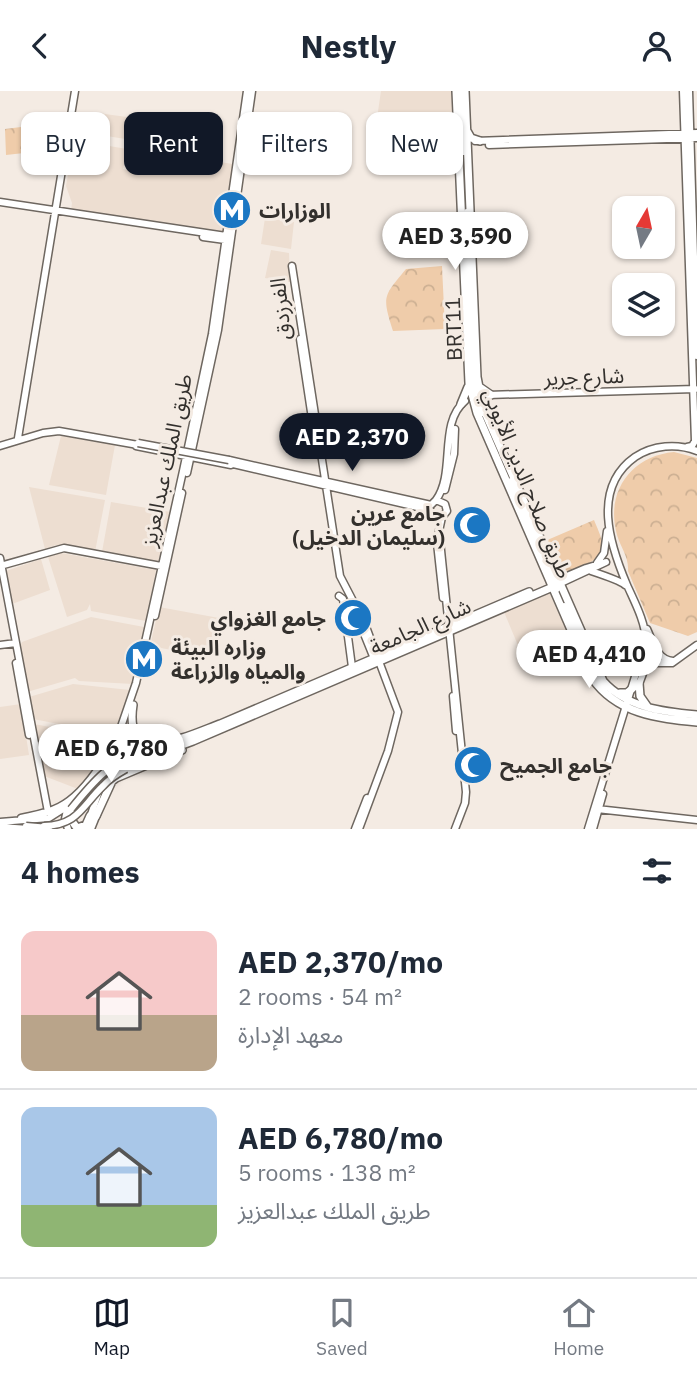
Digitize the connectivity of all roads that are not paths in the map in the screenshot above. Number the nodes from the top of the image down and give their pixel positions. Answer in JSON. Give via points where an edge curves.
{"nodes":[{"id":1,"x":77,"y":91,"type":"edge"},
{"id":2,"x":247,"y":91,"type":"edge"},
{"id":3,"x":252,"y":91,"type":"edge"},
{"id":4,"x":460,"y":91,"type":"edge"},
{"id":5,"x":683,"y":91,"type":"edge"},
{"id":6,"x":689,"y":91,"type":"edge"},
{"id":7,"x":461,"y":112,"type":"edge"},
{"id":8,"x":466,"y":130,"type":"junction"},
{"id":9,"x":688,"y":135,"type":"edge"},
{"id":10,"x":463,"y":143,"type":"junction"},
{"id":11,"x":480,"y":143,"type":"junction"},
{"id":12,"x":468,"y":156,"type":"junction"},
{"id":13,"x":0,"y":204,"type":"edge"},
{"id":14,"x":56,"y":213,"type":"junction"},
{"id":15,"x":226,"y":238,"type":"junction"},
{"id":16,"x":696,"y":317,"type":"edge"},
{"id":17,"x":697,"y":356,"type":"edge"},
{"id":18,"x":469,"y":383,"type":"junction"},
{"id":19,"x":478,"y":386,"type":"junction"},
{"id":20,"x":694,"y":391,"type":"edge"},
{"id":21,"x":491,"y":397,"type":"junction"},
{"id":22,"x":476,"y":398,"type":"junction"},
{"id":23,"x":461,"y":406,"type":"junction"},
{"id":24,"x":481,"y":412,"type":"junction"},
{"id":25,"x":20,"y":437,"type":"junction"},
{"id":26,"x":120,"y":441,"type":"junction"},
{"id":27,"x":0,"y":445,"type":"edge"},
{"id":28,"x":687,"y":447,"type":"junction"},
{"id":29,"x":697,"y":451,"type":"edge"},
{"id":30,"x":192,"y":454,"type":"junction"},
{"id":31,"x":243,"y":461,"type":"junction"},
{"id":32,"x":229,"y":462,"type":"junction"},
{"id":33,"x":251,"y":468,"type":"junction"},
{"id":34,"x":325,"y":484,"type":"junction"},
{"id":35,"x":444,"y":503,"type":"junction"},
{"id":36,"x":432,"y":505,"type":"junction"},
{"id":37,"x":439,"y":517,"type":"junction"},
{"id":38,"x":608,"y":522,"type":"junction"},
{"id":39,"x":173,"y":533,"type":"junction"},
{"id":40,"x":161,"y":565,"type":"junction"},
{"id":41,"x":1,"y":567,"type":"edge"},
{"id":42,"x":588,"y":569,"type":"junction"},
{"id":43,"x":556,"y":583,"type":"junction"},
{"id":44,"x":628,"y":587,"type":"junction"},
{"id":45,"x":343,"y":614,"type":"dead end"},
{"id":46,"x":640,"y":614,"type":"junction"},
{"id":47,"x":448,"y":629,"type":"junction"},
{"id":48,"x":14,"y":641,"type":"junction"},
{"id":49,"x":0,"y":643,"type":"edge"},
{"id":50,"x":697,"y":645,"type":"edge"},
{"id":51,"x":377,"y":660,"type":"junction"},
{"id":52,"x":677,"y":660,"type":"junction"},
{"id":53,"x":352,"y":670,"type":"junction"},
{"id":54,"x":636,"y":685,"type":"junction"},
{"id":55,"x":616,"y":691,"type":"junction"},
{"id":56,"x":612,"y":700,"type":"junction"},
{"id":57,"x":629,"y":704,"type":"junction"},
{"id":58,"x":133,"y":705,"type":"junction"},
{"id":59,"x":651,"y":710,"type":"junction"},
{"id":60,"x":638,"y":713,"type":"junction"},
{"id":61,"x":625,"y":718,"type":"junction"},
{"id":62,"x":697,"y":719,"type":"edge"},
{"id":63,"x":227,"y":722,"type":"junction"},
{"id":64,"x":122,"y":728,"type":"junction"},
{"id":65,"x":137,"y":736,"type":"junction"},
{"id":66,"x":195,"y":739,"type":"junction"},
{"id":67,"x":148,"y":750,"type":"junction"},
{"id":68,"x":117,"y":752,"type":"junction"},
{"id":69,"x":125,"y":767,"type":"junction"},
{"id":70,"x":113,"y":776,"type":"junction"},
{"id":71,"x":84,"y":789,"type":"junction"},
{"id":72,"x":597,"y":807,"type":"junction"},
{"id":73,"x":71,"y":809,"type":"joint"},
{"id":74,"x":44,"y":814,"type":"junction"},
{"id":75,"x":93,"y":816,"type":"junction"},
{"id":76,"x":697,"y":818,"type":"edge"},
{"id":77,"x":20,"y":819,"type":"junction"},
{"id":78,"x":73,"y":819,"type":"junction"},
{"id":79,"x":0,"y":823,"type":"edge"},
{"id":80,"x":45,"y":825,"type":"junction"},
{"id":81,"x":28,"y":828,"type":"edge"},
{"id":82,"x":68,"y":829,"type":"edge"},
{"id":83,"x":86,"y":829,"type":"edge"},
{"id":84,"x":92,"y":829,"type":"edge"},
{"id":85,"x":357,"y":829,"type":"edge"},
{"id":86,"x":453,"y":829,"type":"edge"},
{"id":87,"x":591,"y":829,"type":"edge"}],
"edges":[{"from":1,"to":14,"type":"main road"},
{"from":2,"to":15,"type":"main road","name":"طريق الملك عبدالعزيز"},
{"from":3,"to":30,"type":"main road","name":"طريق الملك عبدالعزيز","via":[[218,330]]},
{"from":4,"to":7,"type":"main road","name":"طريق صلاح الدين الأيوبي"},
{"from":4,"to":8,"type":"main road","name":"طريق صلاح الدين الأيوبي"},
{"from":5,"to":9,"type":"main road"},
{"from":6,"to":9,"type":"main road"},
{"from":8,"to":10,"type":"main road","name":"طريق صلاح الدين الأيوبي"},
{"from":8,"to":11,"type":"main road"},
{"from":9,"to":11,"type":"main road"},
{"from":9,"to":16,"type":"main road"},
{"from":9,"to":20,"type":"main road"},
{"from":10,"to":11,"type":"main road"},
{"from":10,"to":12,"type":"main road","name":"طريق صلاح الدين الأيوبي"},
{"from":10,"to":18,"type":"main road","name":"طريق صلاح الدين الأيوبي"},
{"from":10,"to":22,"type":"main road","name":"BRT11"},
{"from":11,"to":12,"type":"main road"},
{"from":12,"to":19,"type":"main road","name":"طريق صلاح الدين الأيوبي"},
{"from":13,"to":14,"type":"main road"},
{"from":14,"to":15,"type":"main road"},
{"from":14,"to":25,"type":"main road"},
{"from":15,"to":30,"type":"main road","name":"طريق الملك عبدالعزيز"},
{"from":16,"to":17,"type":"main road"},
{"from":18,"to":22,"type":"main road","name":"طريق صلاح الدين الأيوبي"},
{"from":18,"to":23,"type":"main road"},
{"from":19,"to":21,"type":"main road"},
{"from":19,"to":22,"type":"main road","name":"طريق صلاح الدين الأيوبي"},
{"from":20,"to":21,"type":"main road","name":"شارع جرير"},
{"from":20,"to":28,"type":"main road","via":[[695,438]]},
{"from":21,"to":22,"type":"main road","name":"شارع جرير"},
{"from":21,"to":24,"type":"main road"},
{"from":22,"to":23,"type":"main road"},
{"from":22,"to":24,"type":"main road","name":"طريق صلاح الدين الأيوبي"},
{"from":23,"to":24,"type":"main road"},
{"from":23,"to":35,"type":"main road","via":[[455,418],[454,454]]},
{"from":23,"to":36,"type":"main road","via":[[452,418],[440,494]]},
{"from":24,"to":43,"type":"main road","name":"طريق صلاح الدين الأيوبي"},
{"from":24,"to":43,"type":"main road"},
{"from":25,"to":26,"type":"main road","via":[[54,429]]},
{"from":25,"to":27,"type":"main road"},
{"from":26,"to":27,"type":"main road","via":[[52,432]]},
{"from":26,"to":30,"type":"main road"},
{"from":26,"to":32,"type":"main road","bridge":true},
{"from":28,"to":29,"type":"main road"},
{"from":28,"to":38,"type":"main road","via":[[662,445],[643,450],[619,468],[608,489]]},
{"from":30,"to":31,"type":"main road"},
{"from":30,"to":33,"type":"main road"},
{"from":30,"to":39,"type":"main road","name":"طريق الملك عبدالعزيز"},
{"from":30,"to":40,"type":"main road","name":"طريق الملك عبدالعزيز"},
{"from":31,"to":32,"type":"main road"},
{"from":31,"to":34,"type":"main road"},
{"from":32,"to":33,"type":"main road"},
{"from":33,"to":34,"type":"main road"},
{"from":34,"to":34,"type":"main road","name":"الفرزدق","via":[[292,266],[292,285]]},
{"from":34,"to":36,"type":"main road"},
{"from":34,"to":51,"type":"main road","via":[[340,576],[365,624]]},
{"from":35,"to":36,"type":"main road"},
{"from":35,"to":37,"type":"main road","via":[[447,511]]},
{"from":36,"to":37,"type":"main road"},
{"from":37,"to":47,"type":"main road"},
{"from":38,"to":42,"type":"main road","via":[[604,553]]},
{"from":38,"to":44,"type":"main road"},
{"from":39,"to":40,"type":"main road","via":[[166,563]]},
{"from":39,"to":58,"type":"main road","name":"طريق الملك عبدالعزيز"},
{"from":40,"to":41,"type":"main road","via":[[61,551]]},
{"from":40,"to":64,"type":"main road","name":"طريق الملك عبدالعزيز"},
{"from":41,"to":48,"type":"main road"},
{"from":42,"to":43,"type":"main road","name":"شارع الجامعة"},
{"from":42,"to":44,"type":"main road"},
{"from":43,"to":47,"type":"main road","name":"شارع الجامعة"},
{"from":43,"to":47,"type":"main road","name":"شارع الجامعة"},
{"from":43,"to":55,"type":"main road","name":"طريق صلاح الدين الأيوبي","via":[[600,675]]},
{"from":43,"to":56,"type":"main road","name":"طريق صلاح الدين الأيوبي","via":[[592,678]]},
{"from":43,"to":57,"type":"main road","via":[[600,683]]},
{"from":44,"to":46,"type":"main road"},
{"from":45,"to":53,"type":"main road"},
{"from":46,"to":52,"type":"main road","via":[[660,656]]},
{"from":46,"to":54,"type":"main road","via":[[646,641]]},
{"from":47,"to":51,"type":"main road","name":"شارع الجامعة"},
{"from":47,"to":51,"type":"main road","name":"شارع الجامعة","via":[[420,646]]},
{"from":47,"to":86,"type":"main road","via":[[463,793]]},
{"from":48,"to":49,"type":"main road"},
{"from":48,"to":74,"type":"main road"},
{"from":50,"to":52,"type":"main road"},
{"from":51,"to":53,"type":"main road","name":"شارع الجامعة"},
{"from":51,"to":85,"type":"main road","via":[[394,715]]},
{"from":52,"to":54,"type":"main road","via":[[645,665]]},
{"from":53,"to":63,"type":"main road","name":"شارع الجامعة"},
{"from":53,"to":66,"type":"main road","name":"شارع الجامعة"},
{"from":54,"to":55,"type":"main road","via":[[627,693]]},
{"from":54,"to":57,"type":"main road"},
{"from":54,"to":59,"type":"main road"},
{"from":55,"to":57,"type":"main road","name":"طريق صلاح الدين الأيوبي"},
{"from":56,"to":57,"type":"main road","name":"طريق صلاح الدين الأيوبي"},
{"from":56,"to":61,"type":"main road"},
{"from":57,"to":59,"type":"main road","name":"طريق صلاح الدين الأيوبي"},
{"from":57,"to":60,"type":"main road","name":"طريق صلاح الدين الأيوبي"},
{"from":57,"to":61,"type":"main road"},
{"from":57,"to":62,"type":"main road","via":[[648,713]]},
{"from":58,"to":65,"type":"main road","via":[[132,726]]},
{"from":58,"to":68,"type":"main road","name":"طريق الملك عبدالعزيز"},
{"from":59,"to":62,"type":"main road","name":"طريق صلاح الدين الأيوبي"},
{"from":60,"to":61,"type":"main road"},
{"from":60,"to":62,"type":"main road","name":"طريق صلاح الدين الأيوبي"},
{"from":61,"to":72,"type":"main road"},
{"from":63,"to":65,"type":"main road","via":[[166,743],[151,743]]},
{"from":63,"to":66,"type":"main road","name":"شارع الجامعة"},
{"from":64,"to":74,"type":"main road","via":[[84,785],[68,802]]},
{"from":64,"to":75,"type":"main road","name":"طريق الملك عبدالعزيز"},
{"from":65,"to":70,"type":"main road","via":[[143,755]]},
{"from":66,"to":67,"type":"main road"},
{"from":66,"to":69,"type":"main road"},
{"from":66,"to":75,"type":"main road","via":[[187,748],[112,781]]},
{"from":67,"to":71,"type":"main road","bridge":true,"via":[[119,756]]},
{"from":67,"to":73,"type":"main road","bridge":true,"via":[[124,757],[106,769]]},
{"from":68,"to":69,"type":"main road","via":[[131,740],[141,747]]},
{"from":68,"to":75,"type":"main road","name":"طريق الملك عبدالعزيز"},
{"from":69,"to":70,"type":"main road","bridge":true},
{"from":69,"to":80,"type":"main road","bridge":true,"via":[[100,784],[71,817]]},
{"from":70,"to":78,"type":"main road","bridge":true},
{"from":71,"to":74,"type":"main road","via":[[64,808]]},
{"from":71,"to":77,"type":"main road","via":[[54,816]]},
{"from":71,"to":82,"type":"main road","via":[[66,811]]},
{"from":72,"to":76,"type":"main road"},
{"from":72,"to":87,"type":"main road"},
{"from":73,"to":75,"type":"main road","via":[[69,817],[77,828]]},
{"from":74,"to":77,"type":"main road"},
{"from":75,"to":83,"type":"main road","name":"طريق الملك عبدالعزيز"},
{"from":75,"to":84,"type":"main road","name":"طريق الملك عبدالعزيز"},
{"from":77,"to":79,"type":"main road"},
{"from":77,"to":80,"type":"main road"},
{"from":78,"to":80,"type":"main road","bridge":true},
{"from":78,"to":81,"type":"main road","bridge":true,"via":[[56,828]]},
{"from":79,"to":80,"type":"main road"},
{"from":79,"to":81,"type":"main road"}]}
